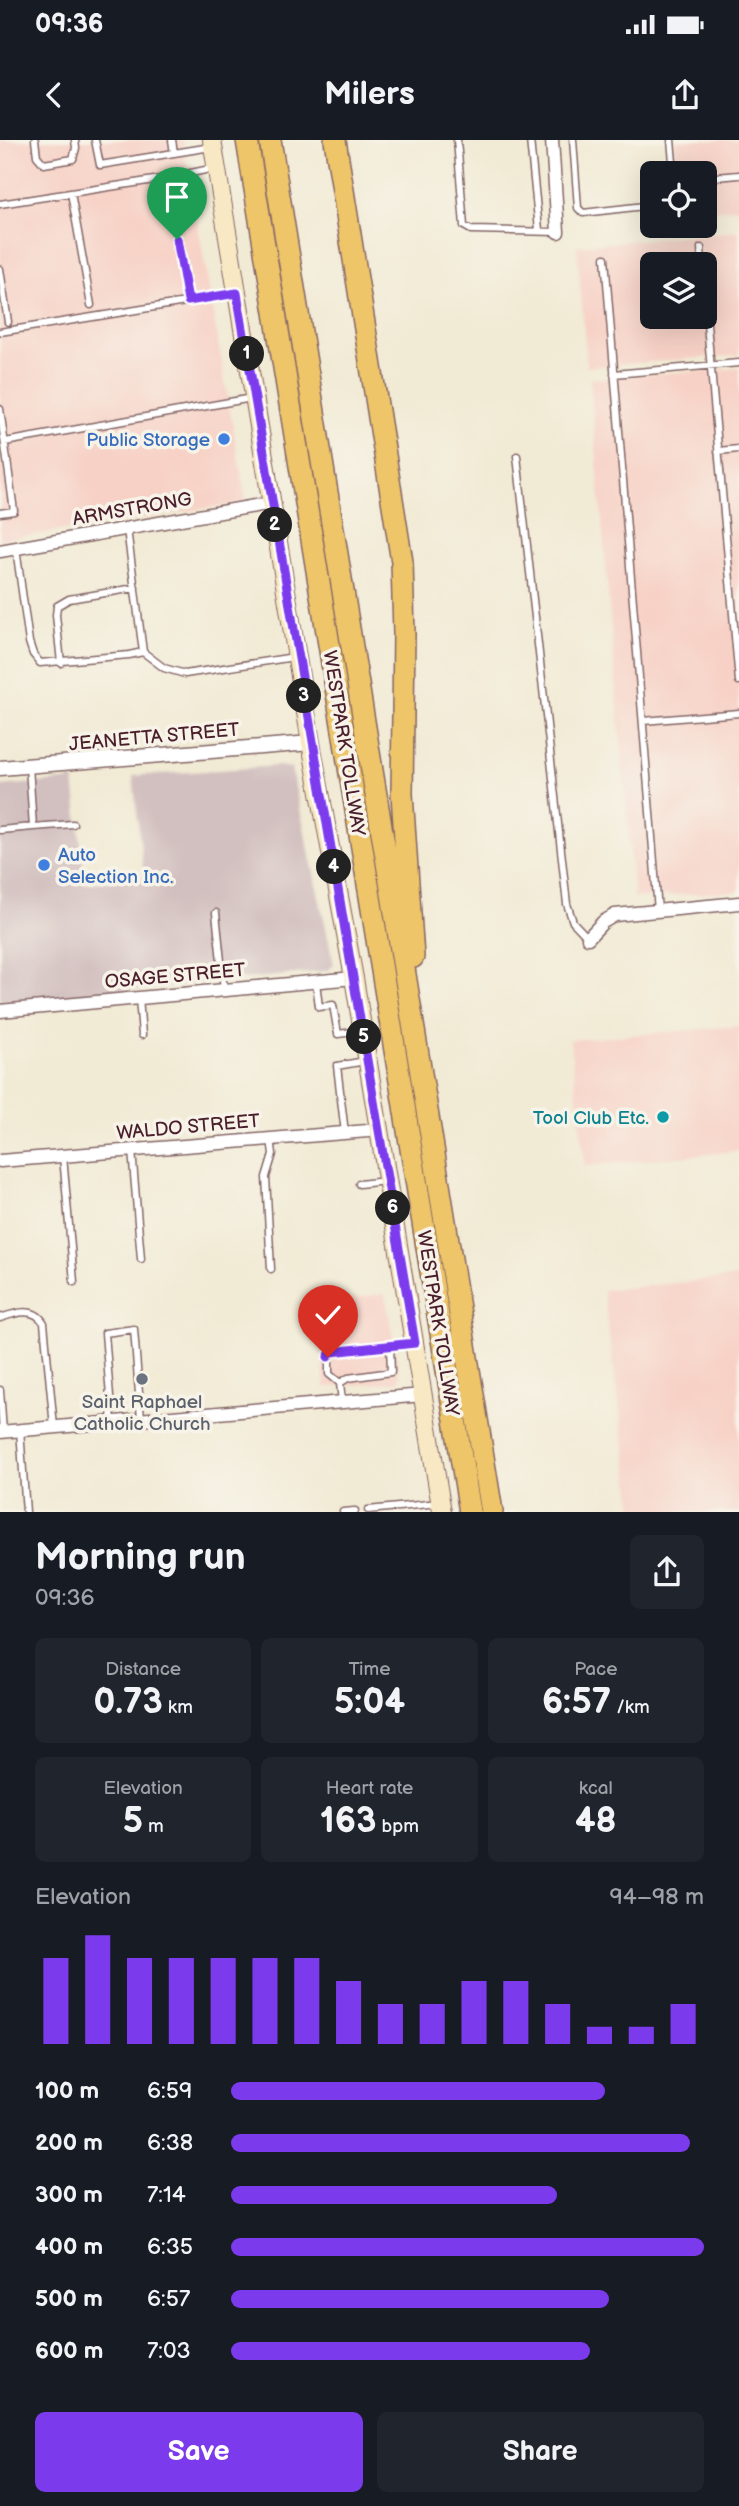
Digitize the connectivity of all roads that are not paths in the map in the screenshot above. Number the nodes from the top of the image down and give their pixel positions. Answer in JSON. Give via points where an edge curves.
{"nodes":[{"id":1,"x":35,"y":140,"type":"edge"},
{"id":2,"x":75,"y":140,"type":"edge"},
{"id":3,"x":95,"y":140,"type":"edge"},
{"id":4,"x":172,"y":140,"type":"edge"},
{"id":5,"x":247,"y":140,"type":"edge"},
{"id":6,"x":271,"y":140,"type":"edge"},
{"id":7,"x":335,"y":140,"type":"edge"},
{"id":8,"x":457,"y":140,"type":"edge"},
{"id":9,"x":530,"y":140,"type":"edge"},
{"id":10,"x":552,"y":140,"type":"edge"},
{"id":11,"x":573,"y":140,"type":"edge"},
{"id":12,"x":671,"y":140,"type":"edge"},
{"id":13,"x":213,"y":143,"type":"edge"},
{"id":14,"x":174,"y":153,"type":"junction"},
{"id":15,"x":673,"y":161,"type":"edge"},
{"id":16,"x":217,"y":167,"type":"junction"},
{"id":17,"x":739,"y":175,"type":"edge"},
{"id":18,"x":717,"y":177,"type":"edge"},
{"id":19,"x":167,"y":178,"type":"junction"},
{"id":20,"x":71,"y":193,"type":"junction"},
{"id":21,"x":0,"y":204,"type":"edge"},
{"id":22,"x":640,"y":206,"type":"edge"},
{"id":23,"x":539,"y":230,"type":"junction"},
{"id":24,"x":558,"y":232,"type":"joint"},
{"id":25,"x":701,"y":248,"type":"dead end"},
{"id":26,"x":701,"y":252,"type":"edge"},
{"id":27,"x":605,"y":258,"type":"dead end"},
{"id":28,"x":0,"y":269,"type":"edge"},
{"id":29,"x":237,"y":293,"type":"junction"},
{"id":30,"x":188,"y":301,"type":"junction"},
{"id":31,"x":91,"y":305,"type":"dead end"},
{"id":32,"x":8,"y":322,"type":"dead end"},
{"id":33,"x":707,"y":329,"type":"edge"},
{"id":34,"x":0,"y":332,"type":"edge"},
{"id":35,"x":739,"y":363,"type":"edge"},
{"id":36,"x":710,"y":365,"type":"junction"},
{"id":37,"x":614,"y":374,"type":"junction"},
{"id":38,"x":254,"y":398,"type":"junction"},
{"id":39,"x":0,"y":409,"type":"edge"},
{"id":40,"x":5,"y":442,"type":"junction"},
{"id":41,"x":739,"y":449,"type":"edge"},
{"id":42,"x":718,"y":451,"type":"junction"},
{"id":43,"x":517,"y":456,"type":"dead end"},
{"id":44,"x":272,"y":503,"type":"junction"},
{"id":45,"x":0,"y":513,"type":"edge"},
{"id":46,"x":127,"y":529,"type":"junction"},
{"id":47,"x":16,"y":548,"type":"junction"},
{"id":48,"x":0,"y":551,"type":"edge"},
{"id":49,"x":739,"y":569,"type":"edge"},
{"id":50,"x":729,"y":570,"type":"junction"},
{"id":51,"x":739,"y":584,"type":"edge"},
{"id":52,"x":730,"y":585,"type":"junction"},
{"id":53,"x":135,"y":588,"type":"junction"},
{"id":54,"x":736,"y":611,"type":"edge"},
{"id":55,"x":143,"y":652,"type":"junction"},
{"id":56,"x":297,"y":657,"type":"junction"},
{"id":57,"x":61,"y":663,"type":"junction"},
{"id":58,"x":739,"y":681,"type":"edge"},
{"id":59,"x":739,"y":712,"type":"edge"},
{"id":60,"x":643,"y":721,"type":"junction"},
{"id":61,"x":311,"y":743,"type":"junction"},
{"id":62,"x":29,"y":766,"type":"junction"},
{"id":63,"x":0,"y":768,"type":"edge"},
{"id":64,"x":73,"y":824,"type":"dead end"},
{"id":65,"x":33,"y":827,"type":"junction"},
{"id":66,"x":0,"y":830,"type":"edge"},
{"id":67,"x":739,"y":903,"type":"edge"},
{"id":68,"x":658,"y":911,"type":"junction"},
{"id":69,"x":216,"y":913,"type":"dead end"},
{"id":70,"x":588,"y":938,"type":"joint"},
{"id":71,"x":354,"y":978,"type":"junction"},
{"id":72,"x":316,"y":982,"type":"junction"},
{"id":73,"x":224,"y":990,"type":"junction"},
{"id":74,"x":139,"y":998,"type":"junction"},
{"id":75,"x":0,"y":1011,"type":"edge"},
{"id":76,"x":363,"y":1030,"type":"junction"},
{"id":77,"x":142,"y":1035,"type":"dead end"},
{"id":78,"x":368,"y":1061,"type":"junction"},
{"id":79,"x":423,"y":1092,"type":"junction"},
{"id":80,"x":380,"y":1130,"type":"junction"},
{"id":81,"x":345,"y":1133,"type":"junction"},
{"id":82,"x":271,"y":1139,"type":"junction"},
{"id":83,"x":132,"y":1150,"type":"junction"},
{"id":84,"x":63,"y":1156,"type":"junction"},
{"id":85,"x":0,"y":1161,"type":"edge"},
{"id":86,"x":388,"y":1180,"type":"junction"},
{"id":87,"x":359,"y":1184,"type":"dead end"},
{"id":88,"x":141,"y":1259,"type":"dead end"},
{"id":89,"x":271,"y":1269,"type":"dead end"},
{"id":90,"x":74,"y":1282,"type":"dead end"},
{"id":91,"x":0,"y":1318,"type":"edge"},
{"id":92,"x":415,"y":1343,"type":"junction"},
{"id":93,"x":390,"y":1345,"type":"junction"},
{"id":94,"x":340,"y":1383,"type":"junction"},
{"id":95,"x":0,"y":1390,"type":"edge"},
{"id":96,"x":423,"y":1395,"type":"junction"},
{"id":97,"x":342,"y":1402,"type":"junction"},
{"id":98,"x":141,"y":1419,"type":"junction"},
{"id":99,"x":113,"y":1422,"type":"junction"},
{"id":100,"x":54,"y":1427,"type":"junction"},
{"id":101,"x":20,"y":1430,"type":"junction"},
{"id":102,"x":1,"y":1432,"type":"edge"},
{"id":103,"x":442,"y":1508,"type":"edge"},
{"id":104,"x":368,"y":1510,"type":"dead end"},
{"id":105,"x":355,"y":1511,"type":"edge"},
{"id":106,"x":26,"y":1512,"type":"edge"},
{"id":107,"x":343,"y":1512,"type":"edge"},
{"id":108,"x":470,"y":1512,"type":"edge"},
{"id":109,"x":492,"y":1512,"type":"edge"}],
"edges":[{"from":1,"to":2,"type":"lane","via":[[37,156],[44,164],[73,159]]},
{"from":3,"to":14,"type":"lane","via":[[100,165]]},
{"from":4,"to":14,"type":"lane"},
{"from":5,"to":108,"type":"highway","name":"WESTPARK TOLLWAY"},
{"from":6,"to":79,"type":"highway","name":"WESTPARK TOLLWAY"},
{"from":7,"to":79,"type":"highway","via":[[402,562],[402,794]]},
{"from":8,"to":23,"type":"lane","via":[[464,226],[471,230]]},
{"from":9,"to":23,"type":"lane"},
{"from":10,"to":24,"type":"street"},
{"from":11,"to":22,"type":"lane","via":[[578,208],[583,213]]},
{"from":12,"to":15,"type":"lane"},
{"from":13,"to":14,"type":"lane"},
{"from":13,"to":16,"type":"main road"},
{"from":16,"to":19,"type":"lane"},
{"from":16,"to":29,"type":"main road"},
{"from":17,"to":18,"type":"lane"},
{"from":19,"to":20,"type":"lane"},
{"from":19,"to":30,"type":"lane"},
{"from":20,"to":21,"type":"lane"},
{"from":20,"to":31,"type":"lane"},
{"from":23,"to":24,"type":"lane"},
{"from":25,"to":26,"type":"lane"},
{"from":27,"to":37,"type":"lane"},
{"from":28,"to":32,"type":"lane"},
{"from":29,"to":30,"type":"lane"},
{"from":29,"to":38,"type":"main road"},
{"from":30,"to":34,"type":"lane"},
{"from":33,"to":36,"type":"lane"},
{"from":35,"to":36,"type":"lane"},
{"from":36,"to":37,"type":"lane"},
{"from":36,"to":42,"type":"lane"},
{"from":37,"to":60,"type":"lane"},
{"from":38,"to":40,"type":"lane"},
{"from":38,"to":44,"type":"main road"},
{"from":39,"to":40,"type":"lane"},
{"from":40,"to":45,"type":"lane","via":[[15,511]]},
{"from":41,"to":42,"type":"lane"},
{"from":42,"to":50,"type":"lane"},
{"from":43,"to":70,"type":"lane","via":[[567,904],[573,922]]},
{"from":44,"to":46,"type":"street","name":"ARMSTRONG"},
{"from":44,"to":56,"type":"main road"},
{"from":46,"to":47,"type":"street","name":"ARMSTRONG"},
{"from":46,"to":53,"type":"lane"},
{"from":47,"to":48,"type":"street","name":"ARMSTRONG"},
{"from":47,"to":57,"type":"lane","via":[[33,654],[40,663]]},
{"from":49,"to":50,"type":"lane"},
{"from":50,"to":52,"type":"lane"},
{"from":51,"to":52,"type":"lane"},
{"from":52,"to":54,"type":"lane"},
{"from":53,"to":55,"type":"lane"},
{"from":53,"to":57,"type":"lane","via":[[69,599],[57,606]]},
{"from":54,"to":58,"type":"lane"},
{"from":55,"to":56,"type":"lane","via":[[164,668],[185,674]]},
{"from":55,"to":57,"type":"lane"},
{"from":56,"to":61,"type":"main road"},
{"from":59,"to":60,"type":"lane"},
{"from":60,"to":68,"type":"lane"},
{"from":61,"to":62,"type":"street","name":"JEANETTA STREET"},
{"from":61,"to":71,"type":"main road"},
{"from":62,"to":63,"type":"street","name":"JEANETTA STREET"},
{"from":62,"to":65,"type":"lane"},
{"from":64,"to":65,"type":"lane"},
{"from":65,"to":66,"type":"lane"},
{"from":67,"to":68,"type":"street"},
{"from":68,"to":70,"type":"street","via":[[615,915]]},
{"from":69,"to":73,"type":"lane"},
{"from":71,"to":72,"type":"street","name":"OSAGE STREET"},
{"from":71,"to":76,"type":"main road"},
{"from":72,"to":73,"type":"street","name":"OSAGE STREET"},
{"from":72,"to":76,"type":"lane","via":[[319,1007],[333,1005],[338,1034]]},
{"from":73,"to":74,"type":"street","name":"OSAGE STREET"},
{"from":74,"to":75,"type":"street","name":"OSAGE STREET"},
{"from":74,"to":77,"type":"lane"},
{"from":76,"to":78,"type":"main road"},
{"from":78,"to":80,"type":"main road"},
{"from":78,"to":81,"type":"lane","via":[[337,1066]]},
{"from":79,"to":109,"type":"highway","name":"WESTPARK TOLLWAY"},
{"from":80,"to":81,"type":"street","name":"WALDO STREET"},
{"from":80,"to":86,"type":"main road"},
{"from":81,"to":82,"type":"street","name":"WALDO STREET"},
{"from":82,"to":83,"type":"street","name":"WALDO STREET"},
{"from":82,"to":89,"type":"lane","via":[[273,1154],[266,1177]]},
{"from":83,"to":84,"type":"street","name":"WALDO STREET"},
{"from":83,"to":88,"type":"lane"},
{"from":84,"to":85,"type":"street","name":"WALDO STREET"},
{"from":84,"to":90,"type":"lane"},
{"from":86,"to":87,"type":"lane"},
{"from":86,"to":92,"type":"main road"},
{"from":91,"to":100,"type":"lane","via":[[29,1313],[44,1323]]},
{"from":92,"to":93,"type":"lane"},
{"from":92,"to":96,"type":"main road"},
{"from":93,"to":94,"type":"lane","via":[[391,1372]]},
{"from":93,"to":94,"type":"lane","via":[[331,1352],[329,1374]]},
{"from":94,"to":97,"type":"lane"},
{"from":95,"to":102,"type":"lane"},
{"from":96,"to":97,"type":"street"},
{"from":96,"to":103,"type":"main road"},
{"from":97,"to":98,"type":"street"},
{"from":98,"to":99,"type":"street"},
{"from":98,"to":99,"type":"lane","via":[[134,1329],[104,1333]]},
{"from":99,"to":100,"type":"street"},
{"from":100,"to":101,"type":"street"},
{"from":101,"to":102,"type":"street"},
{"from":101,"to":106,"type":"lane"},
{"from":103,"to":104,"type":"lane"},
{"from":105,"to":107,"type":"lane"}]}
